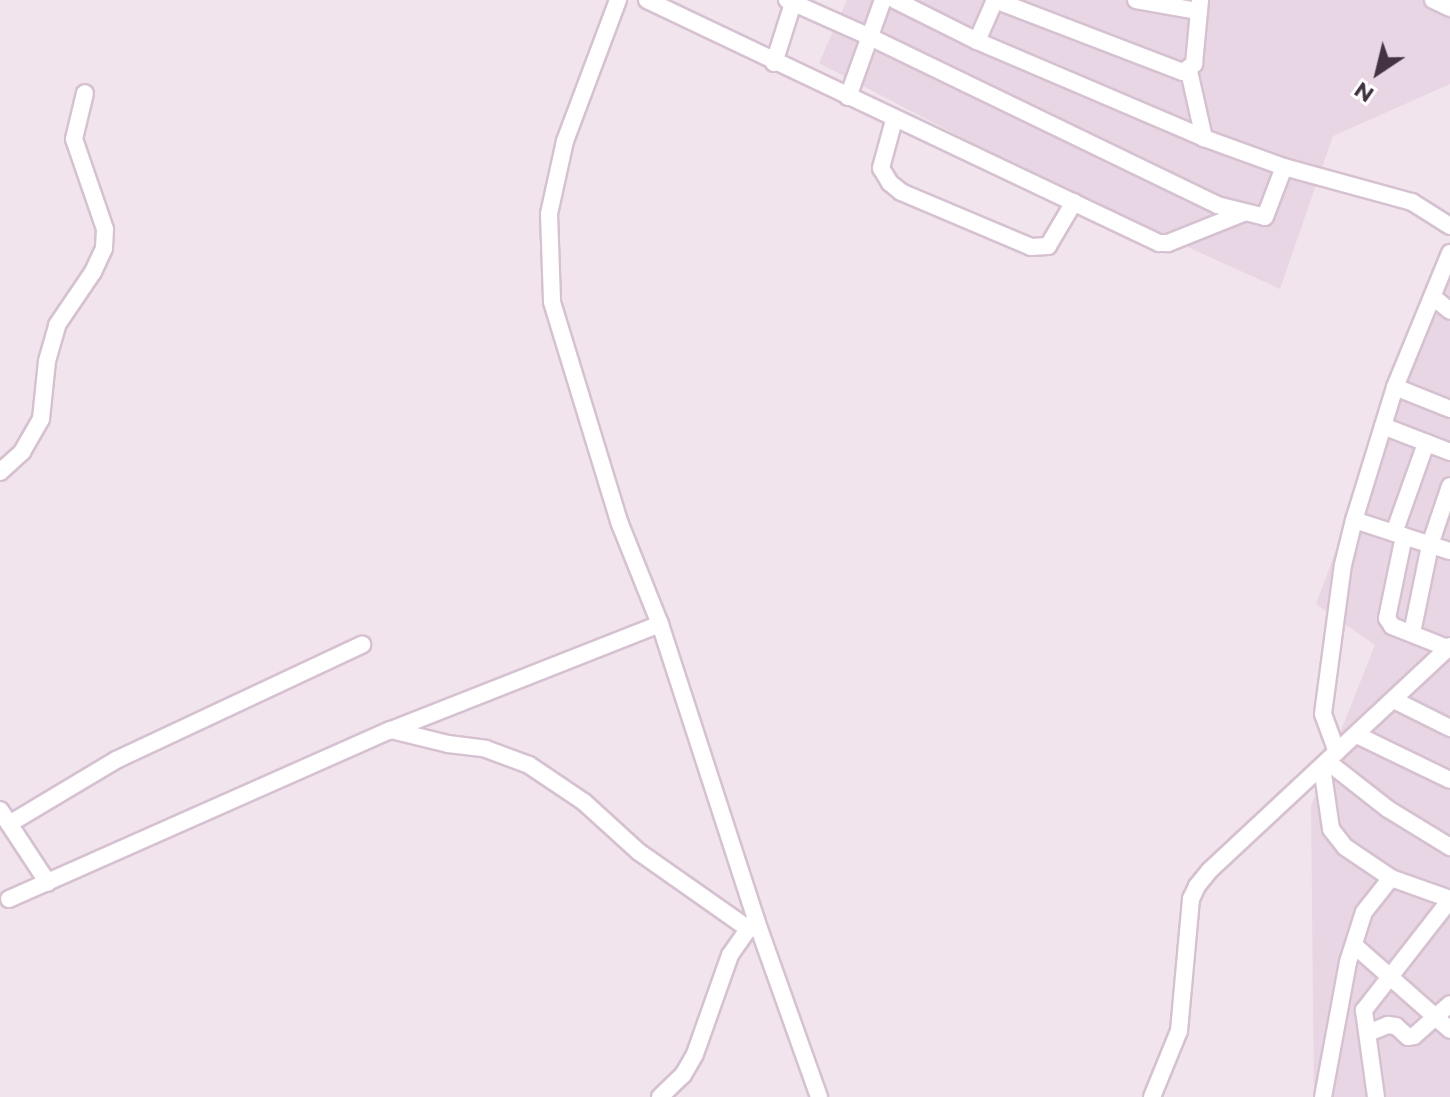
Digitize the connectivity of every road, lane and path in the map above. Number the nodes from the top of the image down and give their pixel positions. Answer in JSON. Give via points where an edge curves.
{"nodes":[{"id":1,"x":618,"y":0,"type":"edge"},
{"id":2,"x":647,"y":0,"type":"edge"},
{"id":3,"x":883,"y":0,"type":"edge"},
{"id":4,"x":895,"y":0,"type":"edge"},
{"id":5,"x":1136,"y":0,"type":"edge"},
{"id":6,"x":790,"y":2,"type":"edge"},
{"id":7,"x":1199,"y":6,"type":"edge"},
{"id":8,"x":870,"y":37,"type":"junction"},
{"id":9,"x":977,"y":41,"type":"junction"},
{"id":10,"x":774,"y":63,"type":"junction"},
{"id":11,"x":1189,"y":71,"type":"junction"},
{"id":12,"x":85,"y":93,"type":"dead end"},
{"id":13,"x":848,"y":97,"type":"junction"},
{"id":14,"x":894,"y":120,"type":"junction"},
{"id":15,"x":1204,"y":138,"type":"junction"},
{"id":16,"x":1284,"y":167,"type":"junction"},
{"id":17,"x":1074,"y":202,"type":"junction"},
{"id":18,"x":1243,"y":213,"type":"junction"},
{"id":19,"x":1450,"y":226,"type":"edge"},
{"id":20,"x":1450,"y":253,"type":"edge"},
{"id":21,"x":1433,"y":297,"type":"junction"},
{"id":22,"x":1450,"y":311,"type":"edge"},
{"id":23,"x":1395,"y":387,"type":"junction"},
{"id":24,"x":1450,"y":409,"type":"edge"},
{"id":25,"x":1383,"y":426,"type":"junction"},
{"id":26,"x":1426,"y":443,"type":"junction"},
{"id":27,"x":1450,"y":452,"type":"edge"},
{"id":28,"x":0,"y":472,"type":"edge"},
{"id":29,"x":1450,"y":486,"type":"edge"},
{"id":30,"x":1354,"y":520,"type":"junction"},
{"id":31,"x":1399,"y":535,"type":"junction"},
{"id":32,"x":1430,"y":545,"type":"junction"},
{"id":33,"x":1450,"y":551,"type":"edge"},
{"id":34,"x":660,"y":624,"type":"junction"},
{"id":35,"x":1412,"y":633,"type":"junction"},
{"id":36,"x":362,"y":645,"type":"dead end"},
{"id":37,"x":1449,"y":648,"type":"edge"},
{"id":38,"x":1394,"y":700,"type":"junction"},
{"id":39,"x":1450,"y":728,"type":"edge"},
{"id":40,"x":391,"y":730,"type":"junction"},
{"id":41,"x":1357,"y":735,"type":"junction"},
{"id":42,"x":1329,"y":760,"type":"junction"},
{"id":43,"x":1450,"y":780,"type":"edge"},
{"id":44,"x":4,"y":817,"type":"edge"},
{"id":45,"x":1450,"y":847,"type":"edge"},
{"id":46,"x":1391,"y":878,"type":"junction"},
{"id":47,"x":48,"y":883,"type":"junction"},
{"id":48,"x":9,"y":899,"type":"dead end"},
{"id":49,"x":1450,"y":900,"type":"edge"},
{"id":50,"x":751,"y":924,"type":"junction"},
{"id":51,"x":1354,"y":945,"type":"junction"},
{"id":52,"x":1391,"y":974,"type":"junction"},
{"id":53,"x":1450,"y":1004,"type":"edge"},
{"id":54,"x":1340,"y":1008,"type":"junction"},
{"id":55,"x":1364,"y":1010,"type":"junction"},
{"id":56,"x":1436,"y":1016,"type":"junction"},
{"id":57,"x":1450,"y":1030,"type":"edge"},
{"id":58,"x":1368,"y":1033,"type":"junction"},
{"id":59,"x":660,"y":1097,"type":"edge"},
{"id":60,"x":819,"y":1097,"type":"edge"},
{"id":61,"x":1152,"y":1097,"type":"edge"},
{"id":62,"x":1323,"y":1097,"type":"edge"},
{"id":63,"x":1376,"y":1097,"type":"edge"}],
"edges":[{"from":1,"to":34,"type":"street","via":[[565,141],[549,214],[548,269],[564,348],[620,524]]},
{"from":2,"to":10,"type":"street"},
{"from":3,"to":8,"type":"street"},
{"from":4,"to":9,"type":"street"},
{"from":5,"to":7,"type":"street"},
{"from":6,"to":8,"type":"street"},
{"from":6,"to":10,"type":"street"},
{"from":7,"to":11,"type":"street"},
{"from":8,"to":13,"type":"street"},
{"from":8,"to":18,"type":"street"},
{"from":9,"to":11,"type":"street","via":[[995,0]]},
{"from":9,"to":15,"type":"street"},
{"from":10,"to":13,"type":"street"},
{"from":11,"to":15,"type":"street"},
{"from":12,"to":28,"type":"street","via":[[74,139],[105,229],[104,248],[57,325],[37,429]]},
{"from":13,"to":14,"type":"street"},
{"from":14,"to":17,"type":"street"},
{"from":14,"to":17,"type":"street","via":[[881,168],[901,192],[1031,247],[1048,246]]},
{"from":15,"to":16,"type":"street"},
{"from":16,"to":18,"type":"street","via":[[1268,215]]},
{"from":16,"to":19,"type":"street","via":[[1412,202]]},
{"from":17,"to":18,"type":"street","via":[[1159,243]]},
{"from":20,"to":21,"type":"street"},
{"from":21,"to":22,"type":"street"},
{"from":21,"to":23,"type":"street"},
{"from":23,"to":24,"type":"street"},
{"from":23,"to":25,"type":"street"},
{"from":25,"to":26,"type":"street"},
{"from":25,"to":30,"type":"street"},
{"from":26,"to":27,"type":"street"},
{"from":26,"to":31,"type":"street"},
{"from":29,"to":32,"type":"street"},
{"from":30,"to":31,"type":"street"},
{"from":30,"to":42,"type":"street","via":[[1323,714]]},
{"from":31,"to":32,"type":"street"},
{"from":31,"to":35,"type":"street","via":[[1387,618],[1392,626]]},
{"from":32,"to":33,"type":"street"},
{"from":32,"to":35,"type":"street"},
{"from":34,"to":40,"type":"street"},
{"from":34,"to":50,"type":"street"},
{"from":35,"to":37,"type":"street"},
{"from":36,"to":44,"type":"street"},
{"from":37,"to":38,"type":"street"},
{"from":38,"to":39,"type":"street"},
{"from":38,"to":41,"type":"street"},
{"from":40,"to":47,"type":"street"},
{"from":40,"to":50,"type":"street","via":[[486,749],[529,765],[584,802],[639,852]]},
{"from":41,"to":42,"type":"street"},
{"from":41,"to":43,"type":"street"},
{"from":42,"to":45,"type":"street","via":[[1388,809]]},
{"from":42,"to":46,"type":"street","via":[[1331,829]]},
{"from":42,"to":61,"type":"street","via":[[1197,886],[1191,899],[1179,1031]]},
{"from":44,"to":47,"type":"street"},
{"from":46,"to":49,"type":"street"},
{"from":46,"to":51,"type":"street","via":[[1364,912]]},
{"from":47,"to":48,"type":"street"},
{"from":49,"to":52,"type":"street"},
{"from":50,"to":59,"type":"street","via":[[730,955],[695,1054]]},
{"from":50,"to":60,"type":"street"},
{"from":51,"to":52,"type":"street"},
{"from":51,"to":54,"type":"street"},
{"from":52,"to":55,"type":"street"},
{"from":52,"to":56,"type":"street"},
{"from":53,"to":56,"type":"street"},
{"from":54,"to":55,"type":"street"},
{"from":54,"to":62,"type":"street"},
{"from":55,"to":58,"type":"street"},
{"from":56,"to":57,"type":"street"},
{"from":56,"to":58,"type":"street","via":[[1414,1036],[1388,1025]]},
{"from":58,"to":63,"type":"street"}]}
